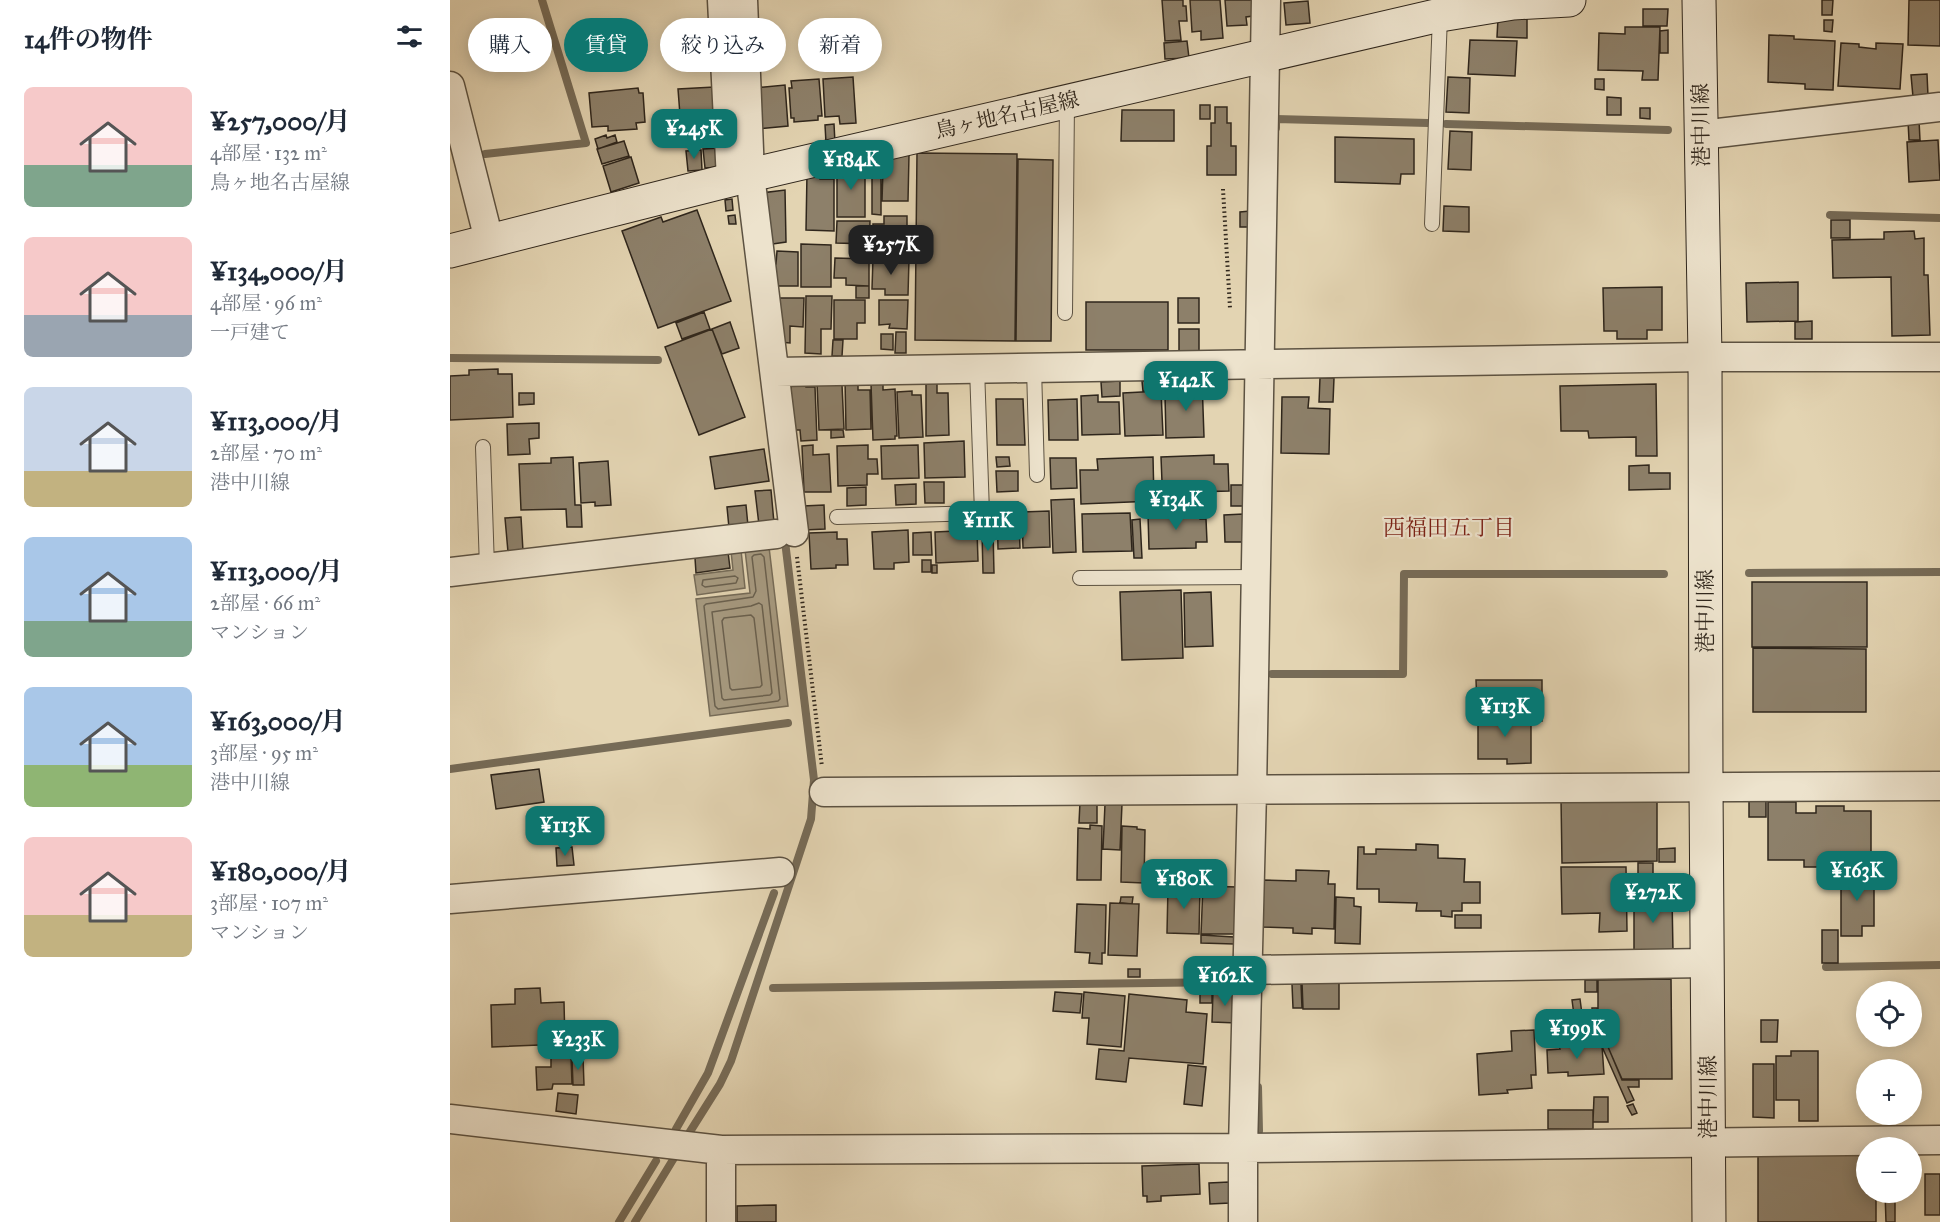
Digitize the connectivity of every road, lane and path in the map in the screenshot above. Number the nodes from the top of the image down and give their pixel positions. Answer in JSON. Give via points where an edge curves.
{"nodes":[{"id":1,"x":722,"y":0,"type":"edge"},
{"id":2,"x":743,"y":0,"type":"edge"},
{"id":3,"x":1266,"y":0,"type":"edge"},
{"id":4,"x":1569,"y":0,"type":"edge"},
{"id":5,"x":1699,"y":0,"type":"edge"},
{"id":6,"x":1440,"y":15,"type":"junction"},
{"id":7,"x":1266,"y":54,"type":"junction"},
{"id":8,"x":450,"y":86,"type":"edge"},
{"id":9,"x":1067,"y":101,"type":"junction"},
{"id":10,"x":1940,"y":107,"type":"edge"},
{"id":11,"x":1701,"y":135,"type":"junction"},
{"id":12,"x":741,"y":178,"type":"junction"},
{"id":13,"x":1223,"y":189,"type":"dead end"},
{"id":14,"x":1432,"y":224,"type":"dead end"},
{"id":15,"x":489,"y":240,"type":"junction"},
{"id":16,"x":450,"y":251,"type":"edge"},
{"id":17,"x":1065,"y":313,"type":"dead end"},
{"id":18,"x":1231,"y":318,"type":"dead end"},
{"id":19,"x":1705,"y":357,"type":"junction"},
{"id":20,"x":1940,"y":357,"type":"edge"},
{"id":21,"x":1260,"y":364,"type":"junction"},
{"id":22,"x":1034,"y":368,"type":"junction"},
{"id":23,"x":977,"y":369,"type":"junction"},
{"id":24,"x":776,"y":372,"type":"junction"},
{"id":25,"x":483,"y":447,"type":"dead end"},
{"id":26,"x":1037,"y":475,"type":"dead end"},
{"id":27,"x":837,"y":517,"type":"dead end"},
{"id":28,"x":785,"y":533,"type":"junction"},
{"id":29,"x":487,"y":568,"type":"junction"},
{"id":30,"x":450,"y":572,"type":"edge"},
{"id":31,"x":1256,"y":577,"type":"junction"},
{"id":32,"x":1080,"y":578,"type":"dead end"},
{"id":33,"x":1940,"y":786,"type":"edge"},
{"id":34,"x":1706,"y":787,"type":"junction"},
{"id":35,"x":1252,"y":791,"type":"junction"},
{"id":36,"x":824,"y":792,"type":"joint"},
{"id":37,"x":780,"y":872,"type":"dead end"},
{"id":38,"x":450,"y":899,"type":"edge"},
{"id":39,"x":1707,"y":963,"type":"junction"},
{"id":40,"x":1247,"y":970,"type":"junction"},
{"id":41,"x":450,"y":1119,"type":"edge"},
{"id":42,"x":1940,"y":1140,"type":"edge"},
{"id":43,"x":1708,"y":1142,"type":"junction"},
{"id":44,"x":1243,"y":1149,"type":"junction"},
{"id":45,"x":721,"y":1150,"type":"junction"},
{"id":46,"x":721,"y":1222,"type":"edge"},
{"id":47,"x":1243,"y":1222,"type":"edge"},
{"id":48,"x":1709,"y":1222,"type":"edge"}],
"edges":[{"from":1,"to":12,"type":"street"},
{"from":2,"to":12,"type":"street"},
{"from":3,"to":7,"type":"street"},
{"from":4,"to":6,"type":"main road","name":"鳥ヶ地名古屋線","via":[[1513,3]]},
{"from":5,"to":11,"type":"main road","name":"港中川線"},
{"from":6,"to":7,"type":"main road","name":"鳥ヶ地名古屋線"},
{"from":6,"to":14,"type":"lane"},
{"from":7,"to":9,"type":"main road","name":"鳥ヶ地名古屋線"},
{"from":7,"to":21,"type":"street"},
{"from":8,"to":15,"type":"street"},
{"from":9,"to":12,"type":"main road","name":"鳥ヶ地名古屋線"},
{"from":9,"to":17,"type":"lane"},
{"from":10,"to":11,"type":"street"},
{"from":11,"to":19,"type":"main road","name":"港中川線"},
{"from":12,"to":15,"type":"main road","name":"鳥ヶ地名古屋線"},
{"from":12,"to":24,"type":"street"},
{"from":13,"to":18,"type":"path"},
{"from":15,"to":16,"type":"main road","name":"鳥ヶ地名古屋線"},
{"from":19,"to":20,"type":"street"},
{"from":19,"to":21,"type":"street"},
{"from":19,"to":34,"type":"main road","name":"港中川線"},
{"from":21,"to":22,"type":"street"},
{"from":21,"to":31,"type":"street"},
{"from":22,"to":23,"type":"street"},
{"from":22,"to":26,"type":"lane"},
{"from":23,"to":24,"type":"street"},
{"from":23,"to":27,"type":"lane","via":[[982,513]]},
{"from":24,"to":28,"type":"street"},
{"from":25,"to":29,"type":"lane"},
{"from":28,"to":29,"type":"street"},
{"from":28,"to":36,"type":"path"},
{"from":29,"to":30,"type":"street"},
{"from":31,"to":32,"type":"lane"},
{"from":31,"to":35,"type":"street"},
{"from":33,"to":34,"type":"street"},
{"from":34,"to":35,"type":"street"},
{"from":34,"to":39,"type":"main road","name":"港中川線"},
{"from":35,"to":36,"type":"street"},
{"from":35,"to":40,"type":"street"},
{"from":37,"to":38,"type":"street"},
{"from":39,"to":40,"type":"street"},
{"from":39,"to":43,"type":"main road","name":"港中川線"},
{"from":40,"to":44,"type":"street"},
{"from":41,"to":45,"type":"street"},
{"from":42,"to":43,"type":"street"},
{"from":43,"to":44,"type":"street"},
{"from":43,"to":48,"type":"main road","name":"港中川線"},
{"from":44,"to":45,"type":"street"},
{"from":44,"to":47,"type":"street"},
{"from":45,"to":46,"type":"street"}]}
